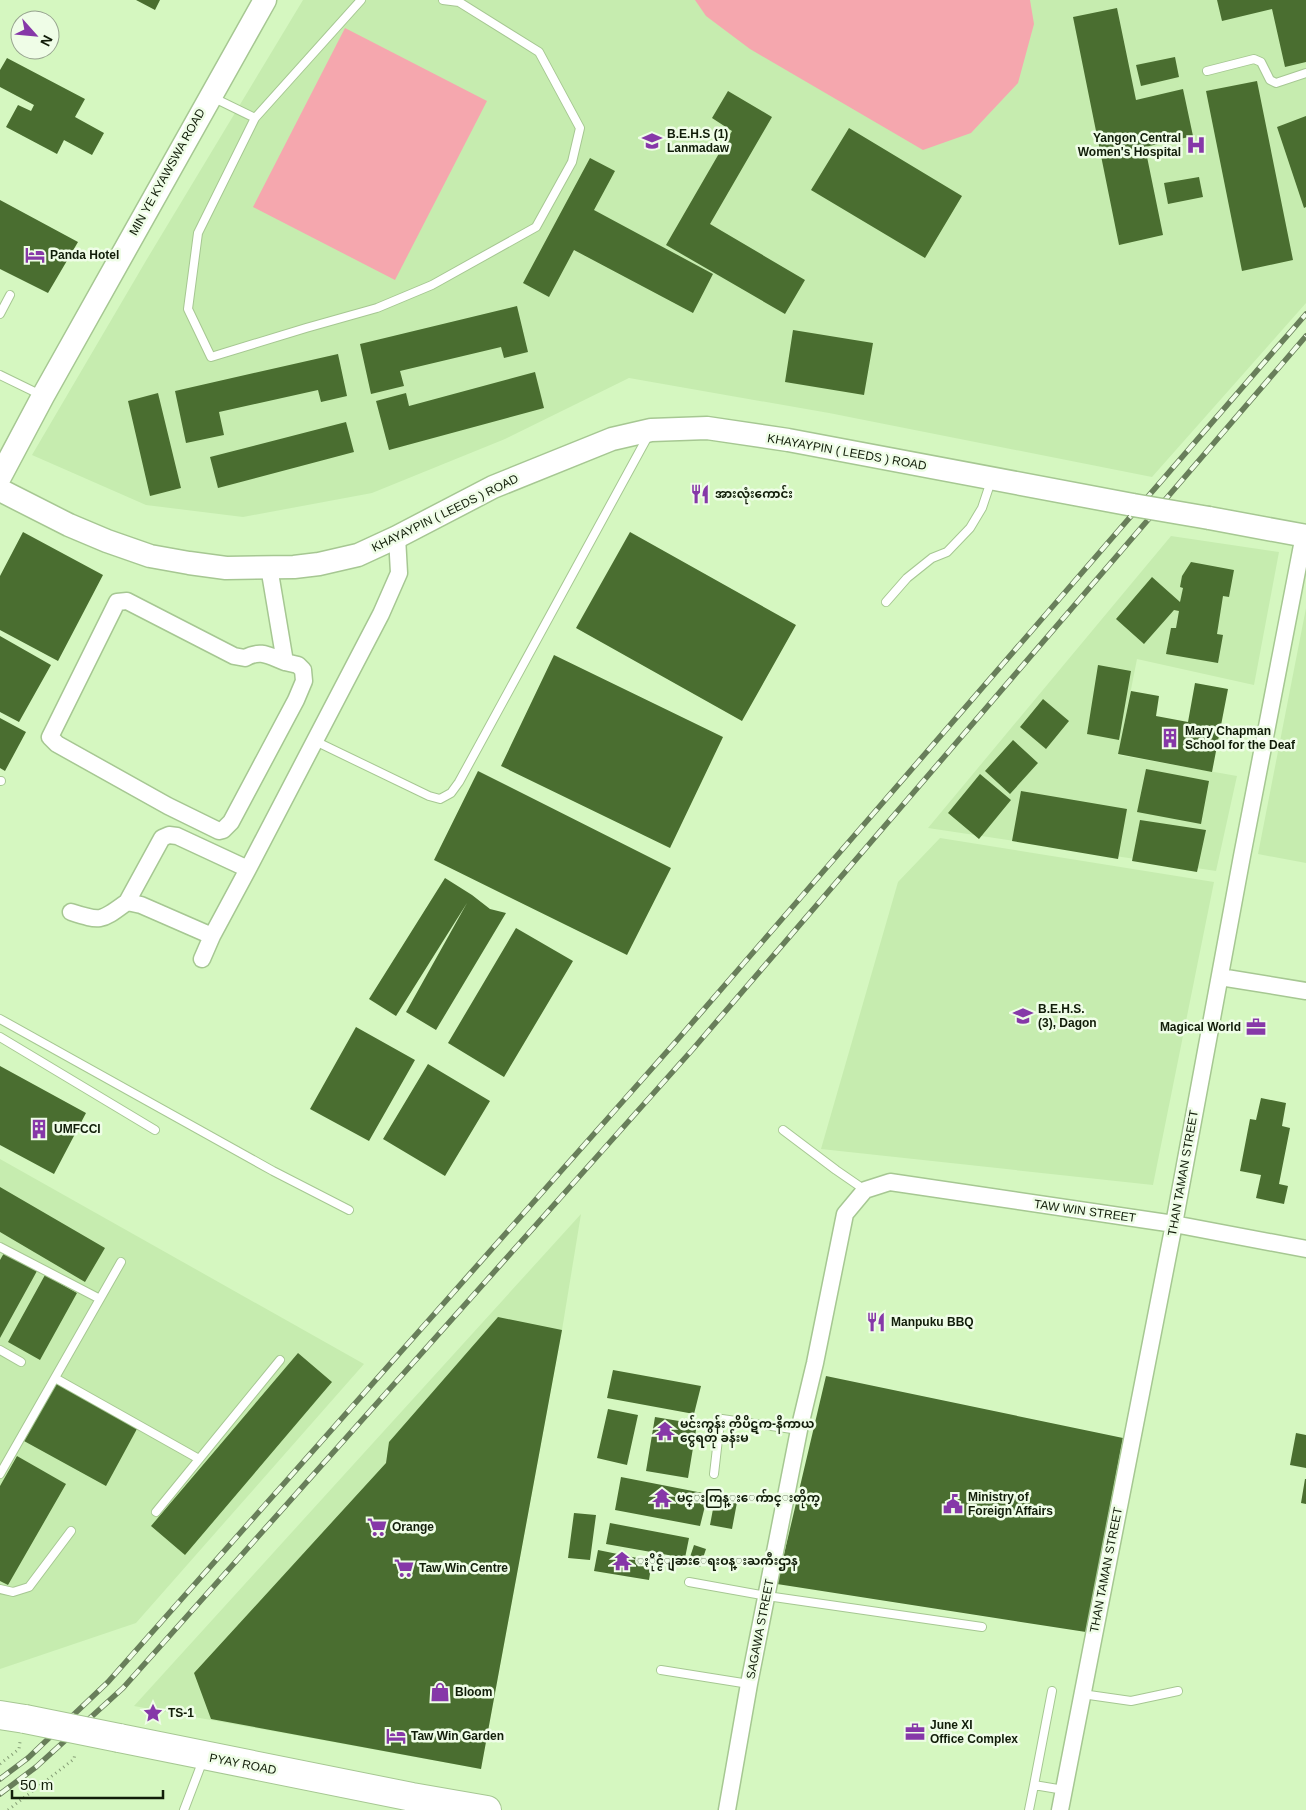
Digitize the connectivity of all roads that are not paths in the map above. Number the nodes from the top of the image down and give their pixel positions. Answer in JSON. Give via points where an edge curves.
{"nodes":[{"id":1,"x":361,"y":0,"type":"edge"},
{"id":2,"x":443,"y":0,"type":"edge"},
{"id":3,"x":262,"y":1,"type":"edge"},
{"id":4,"x":1207,"y":71,"type":"dead end"},
{"id":5,"x":1306,"y":73,"type":"edge"},
{"id":6,"x":210,"y":96,"type":"junction"},
{"id":7,"x":255,"y":118,"type":"junction"},
{"id":8,"x":10,"y":296,"type":"dead end"},
{"id":9,"x":0,"y":314,"type":"edge"},
{"id":10,"x":0,"y":375,"type":"edge"},
{"id":11,"x":43,"y":396,"type":"junction"},
{"id":12,"x":651,"y":430,"type":"junction"},
{"id":13,"x":0,"y":477,"type":"edge"},
{"id":14,"x":991,"y":479,"type":"junction"},
{"id":15,"x":0,"y":490,"type":"edge"},
{"id":16,"x":1305,"y":535,"type":"edge"},
{"id":17,"x":397,"y":537,"type":"junction"},
{"id":18,"x":269,"y":567,"type":"junction"},
{"id":19,"x":886,"y":602,"type":"dead end"},
{"id":20,"x":285,"y":662,"type":"junction"},
{"id":21,"x":315,"y":741,"type":"junction"},
{"id":22,"x":248,"y":869,"type":"junction"},
{"id":23,"x":127,"y":902,"type":"junction"},
{"id":24,"x":72,"y":912,"type":"dead end"},
{"id":25,"x":212,"y":936,"type":"junction"},
{"id":26,"x":202,"y":959,"type":"dead end"},
{"id":27,"x":1220,"y":977,"type":"junction"},
{"id":28,"x":1306,"y":992,"type":"edge"},
{"id":29,"x":0,"y":1018,"type":"edge"},
{"id":30,"x":0,"y":1037,"type":"edge"},
{"id":31,"x":156,"y":1130,"type":"dead end"},
{"id":32,"x":783,"y":1130,"type":"dead end"},
{"id":33,"x":865,"y":1190,"type":"junction"},
{"id":34,"x":349,"y":1210,"type":"dead end"},
{"id":35,"x":1174,"y":1224,"type":"junction"},
{"id":36,"x":0,"y":1247,"type":"edge"},
{"id":37,"x":1306,"y":1250,"type":"edge"},
{"id":38,"x":121,"y":1262,"type":"dead end"},
{"id":39,"x":100,"y":1299,"type":"junction"},
{"id":40,"x":0,"y":1350,"type":"edge"},
{"id":41,"x":280,"y":1360,"type":"dead end"},
{"id":42,"x":21,"y":1362,"type":"dead end"},
{"id":43,"x":55,"y":1378,"type":"junction"},
{"id":44,"x":799,"y":1430,"type":"junction"},
{"id":45,"x":199,"y":1459,"type":"junction"},
{"id":46,"x":0,"y":1474,"type":"edge"},
{"id":47,"x":714,"y":1474,"type":"dead end"},
{"id":48,"x":156,"y":1512,"type":"dead end"},
{"id":49,"x":71,"y":1531,"type":"dead end"},
{"id":50,"x":689,"y":1582,"type":"dead end"},
{"id":51,"x":0,"y":1589,"type":"edge"},
{"id":52,"x":766,"y":1596,"type":"junction"},
{"id":53,"x":982,"y":1627,"type":"dead end"},
{"id":54,"x":661,"y":1670,"type":"dead end"},
{"id":55,"x":749,"y":1684,"type":"junction"},
{"id":56,"x":1178,"y":1690,"type":"dead end"},
{"id":57,"x":1052,"y":1691,"type":"dead end"},
{"id":58,"x":1082,"y":1694,"type":"junction"},
{"id":59,"x":12,"y":1717,"type":"edge"},
{"id":60,"x":205,"y":1756,"type":"junction"},
{"id":61,"x":1034,"y":1784,"type":"junction"},
{"id":62,"x":1064,"y":1790,"type":"junction"},
{"id":63,"x":410,"y":1803,"type":"edge"},
{"id":64,"x":184,"y":1810,"type":"edge"},
{"id":65,"x":487,"y":1810,"type":"edge"},
{"id":66,"x":727,"y":1810,"type":"edge"},
{"id":67,"x":1029,"y":1810,"type":"edge"},
{"id":68,"x":1060,"y":1810,"type":"edge"}],
"edges":[{"from":1,"to":7,"type":"lane"},
{"from":2,"to":7,"type":"lane","via":[[459,2],[539,52],[580,128],[572,162],[536,227],[432,284],[377,308],[211,357],[188,309],[198,234]]},
{"from":3,"to":6,"type":"street","name":"MIN YE KYAWSWA ROAD"},
{"from":4,"to":5,"type":"lane","via":[[1254,60],[1261,62],[1270,80],[1276,83]]},
{"from":6,"to":7,"type":"lane"},
{"from":6,"to":11,"type":"street","name":"MIN YE KYAWSWA ROAD"},
{"from":8,"to":9,"type":"lane"},
{"from":10,"to":11,"type":"lane"},
{"from":11,"to":13,"type":"street","name":"MIN YE KYAWSWA ROAD"},
{"from":12,"to":14,"type":"street","name":"KHAYAYPIN ( LEEDS ) ROAD","via":[[707,428],[788,440]]},
{"from":12,"to":17,"type":"street","name":"KHAYAYPIN ( LEEDS ) ROAD","via":[[612,439],[493,487]]},
{"from":12,"to":21,"type":"lane","via":[[451,793],[440,798],[429,796]]},
{"from":14,"to":16,"type":"street","name":"KHAYAYPIN ( LEEDS ) ROAD","bridge":true},
{"from":14,"to":19,"type":"lane","via":[[982,508],[970,528],[947,552],[932,558],[907,578]]},
{"from":15,"to":18,"type":"street","name":"KHAYAYPIN ( LEEDS ) ROAD","via":[[69,525],[150,556],[226,568]]},
{"from":16,"to":27,"type":"street","name":"THAN TAMAN STREET"},
{"from":17,"to":18,"type":"street","name":"KHAYAYPIN ( LEEDS ) ROAD","via":[[350,557],[318,564]]},
{"from":17,"to":21,"type":"street","via":[[399,573]]},
{"from":18,"to":20,"type":"street"},
{"from":20,"to":20,"type":"street","via":[[298,665],[303,670],[304,681],[236,813],[223,830],[219,831],[168,806],[57,744],[50,737],[117,602],[126,601],[234,656],[245,658],[259,652]]},
{"from":21,"to":22,"type":"street"},
{"from":22,"to":23,"type":"street","via":[[169,835],[162,838]]},
{"from":22,"to":25,"type":"street"},
{"from":23,"to":24,"type":"street","via":[[106,918],[94,919]]},
{"from":23,"to":25,"type":"street"},
{"from":25,"to":26,"type":"street"},
{"from":27,"to":28,"type":"street"},
{"from":27,"to":35,"type":"street","name":"THAN TAMAN STREET"},
{"from":29,"to":34,"type":"lane"},
{"from":30,"to":31,"type":"lane"},
{"from":32,"to":33,"type":"lane"},
{"from":33,"to":35,"type":"street","name":"TAW WIN STREET","via":[[890,1182]]},
{"from":33,"to":44,"type":"street","name":"SAGAWA STREET","via":[[845,1214]]},
{"from":35,"to":37,"type":"street","name":"TAW WIN STREET"},
{"from":35,"to":58,"type":"street","name":"THAN TAMAN STREET"},
{"from":36,"to":39,"type":"lane"},
{"from":38,"to":39,"type":"lane"},
{"from":39,"to":43,"type":"lane"},
{"from":40,"to":42,"type":"lane"},
{"from":41,"to":45,"type":"lane"},
{"from":43,"to":45,"type":"lane"},
{"from":43,"to":46,"type":"lane"},
{"from":44,"to":47,"type":"lane","via":[[722,1419]]},
{"from":44,"to":52,"type":"street","name":"SAGAWA STREET"},
{"from":45,"to":48,"type":"lane"},
{"from":49,"to":51,"type":"lane","via":[[29,1587],[13,1592]]},
{"from":50,"to":52,"type":"lane"},
{"from":52,"to":53,"type":"lane"},
{"from":52,"to":55,"type":"street","name":"SAGAWA STREET"},
{"from":54,"to":55,"type":"lane"},
{"from":55,"to":66,"type":"street","name":"SAGAWA STREET"},
{"from":56,"to":58,"type":"lane","via":[[1131,1701]]},
{"from":57,"to":61,"type":"lane"},
{"from":58,"to":62,"type":"street","name":"THAN TAMAN STREET"},
{"from":59,"to":60,"type":"highway","name":"PYAY ROAD","bridge":true},
{"from":60,"to":63,"type":"highway","name":"PYAY ROAD"},
{"from":60,"to":64,"type":"lane"},
{"from":61,"to":62,"type":"lane"},
{"from":61,"to":67,"type":"lane"},
{"from":62,"to":68,"type":"street","name":"THAN TAMAN STREET"},
{"from":63,"to":65,"type":"highway","name":"PYAY ROAD"}]}
